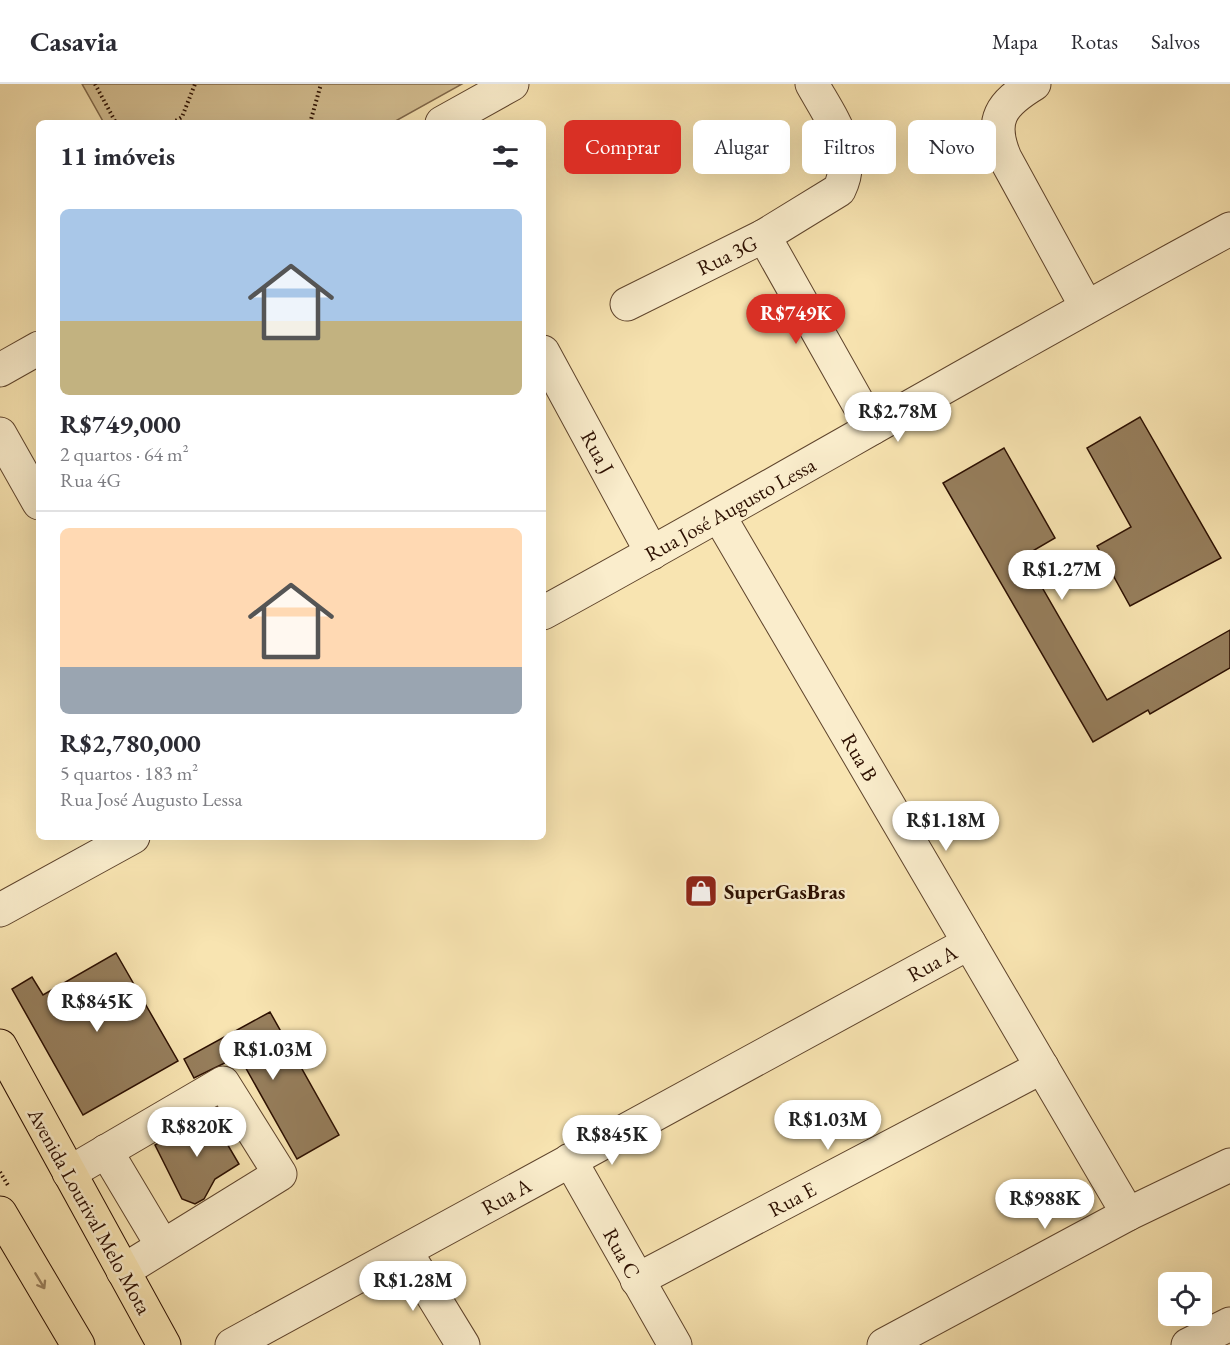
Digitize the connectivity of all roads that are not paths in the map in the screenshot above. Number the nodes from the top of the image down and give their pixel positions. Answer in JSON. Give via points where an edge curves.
{"nodes":[{"id":1,"x":512,"y":84,"type":"edge"},
{"id":2,"x":812,"y":84,"type":"edge"},
{"id":3,"x":1022,"y":91,"type":"edge"},
{"id":4,"x":447,"y":120,"type":"edge"},
{"id":5,"x":1230,"y":229,"type":"edge"},
{"id":6,"x":764,"y":236,"type":"junction"},
{"id":7,"x":627,"y":304,"type":"dead end"},
{"id":8,"x":1086,"y":306,"type":"junction"},
{"id":9,"x":36,"y":350,"type":"edge"},
{"id":10,"x":546,"y":358,"type":"edge"},
{"id":11,"x":0,"y":370,"type":"edge"},
{"id":12,"x":872,"y":428,"type":"junction"},
{"id":13,"x":0,"y":434,"type":"edge"},
{"id":14,"x":36,"y":497,"type":"edge"},
{"id":15,"x":719,"y":516,"type":"junction"},
{"id":16,"x":652,"y":553,"type":"junction"},
{"id":17,"x":546,"y":611,"type":"edge"},
{"id":18,"x":128,"y":840,"type":"edge"},
{"id":19,"x":0,"y":910,"type":"edge"},
{"id":20,"x":969,"y":943,"type":"junction"},
{"id":21,"x":0,"y":1046,"type":"edge"},
{"id":22,"x":1042,"y":1067,"type":"junction"},
{"id":23,"x":106,"y":1152,"type":"junction"},
{"id":24,"x":570,"y":1160,"type":"junction"},
{"id":25,"x":1230,"y":1164,"type":"edge"},
{"id":26,"x":69,"y":1173,"type":"junction"},
{"id":27,"x":0,"y":1213,"type":"edge"},
{"id":28,"x":1128,"y":1214,"type":"junction"},
{"id":29,"x":162,"y":1245,"type":"junction"},
{"id":30,"x":9,"y":1250,"type":"edge"},
{"id":31,"x":406,"y":1252,"type":"junction"},
{"id":32,"x":123,"y":1271,"type":"junction"},
{"id":33,"x":638,"y":1280,"type":"junction"},
{"id":34,"x":1230,"y":1324,"type":"edge"},
{"id":35,"x":78,"y":1345,"type":"edge"},
{"id":36,"x":164,"y":1345,"type":"edge"},
{"id":37,"x":232,"y":1345,"type":"edge"},
{"id":38,"x":463,"y":1345,"type":"edge"},
{"id":39,"x":675,"y":1345,"type":"edge"},
{"id":40,"x":884,"y":1345,"type":"edge"},
{"id":41,"x":1188,"y":1345,"type":"edge"}],
"edges":[{"from":1,"to":4,"type":"street"},
{"from":2,"to":6,"type":"street","name":"Rua 3G","via":[[843,140],[845,179],[825,201]]},
{"from":3,"to":8,"type":"street","via":[[1003,110],[997,138]]},
{"from":5,"to":8,"type":"street","name":"Rua José Augusto Lessa"},
{"from":6,"to":7,"type":"street","name":"Rua 3G"},
{"from":6,"to":12,"type":"street"},
{"from":8,"to":12,"type":"street","name":"Rua José Augusto Lessa"},
{"from":9,"to":11,"type":"street"},
{"from":10,"to":16,"type":"street","name":"Rua J"},
{"from":12,"to":15,"type":"street","name":"Rua José Augusto Lessa"},
{"from":13,"to":14,"type":"street"},
{"from":15,"to":16,"type":"street","name":"Rua José Augusto Lessa"},
{"from":15,"to":20,"type":"street","name":"Rua B"},
{"from":16,"to":17,"type":"street","name":"Rua José Augusto Lessa"},
{"from":18,"to":19,"type":"street"},
{"from":20,"to":22,"type":"street","name":"Rua B"},
{"from":20,"to":24,"type":"street","name":"Rua A"},
{"from":21,"to":26,"type":"highway","name":"Avenida Lourival Melo Mota"},
{"from":22,"to":28,"type":"street","name":"Rua B"},
{"from":22,"to":33,"type":"street","name":"Rua E"},
{"from":23,"to":26,"type":"street"},
{"from":23,"to":29,"type":"street"},
{"from":23,"to":29,"type":"street","via":[[223,1083],[280,1174]]},
{"from":24,"to":31,"type":"street","name":"Rua A"},
{"from":24,"to":33,"type":"street","name":"Rua C"},
{"from":25,"to":28,"type":"street"},
{"from":26,"to":32,"type":"highway","name":"Avenida Lourival Melo Mota"},
{"from":27,"to":30,"type":"highway"},
{"from":28,"to":40,"type":"street"},
{"from":29,"to":32,"type":"street"},
{"from":30,"to":35,"type":"highway","one_way":true},
{"from":31,"to":37,"type":"street","name":"Rua A"},
{"from":31,"to":38,"type":"street"},
{"from":32,"to":36,"type":"highway","name":"Avenida Lourival Melo Mota"},
{"from":33,"to":39,"type":"street","name":"Rua C"},
{"from":34,"to":41,"type":"street"}]}
